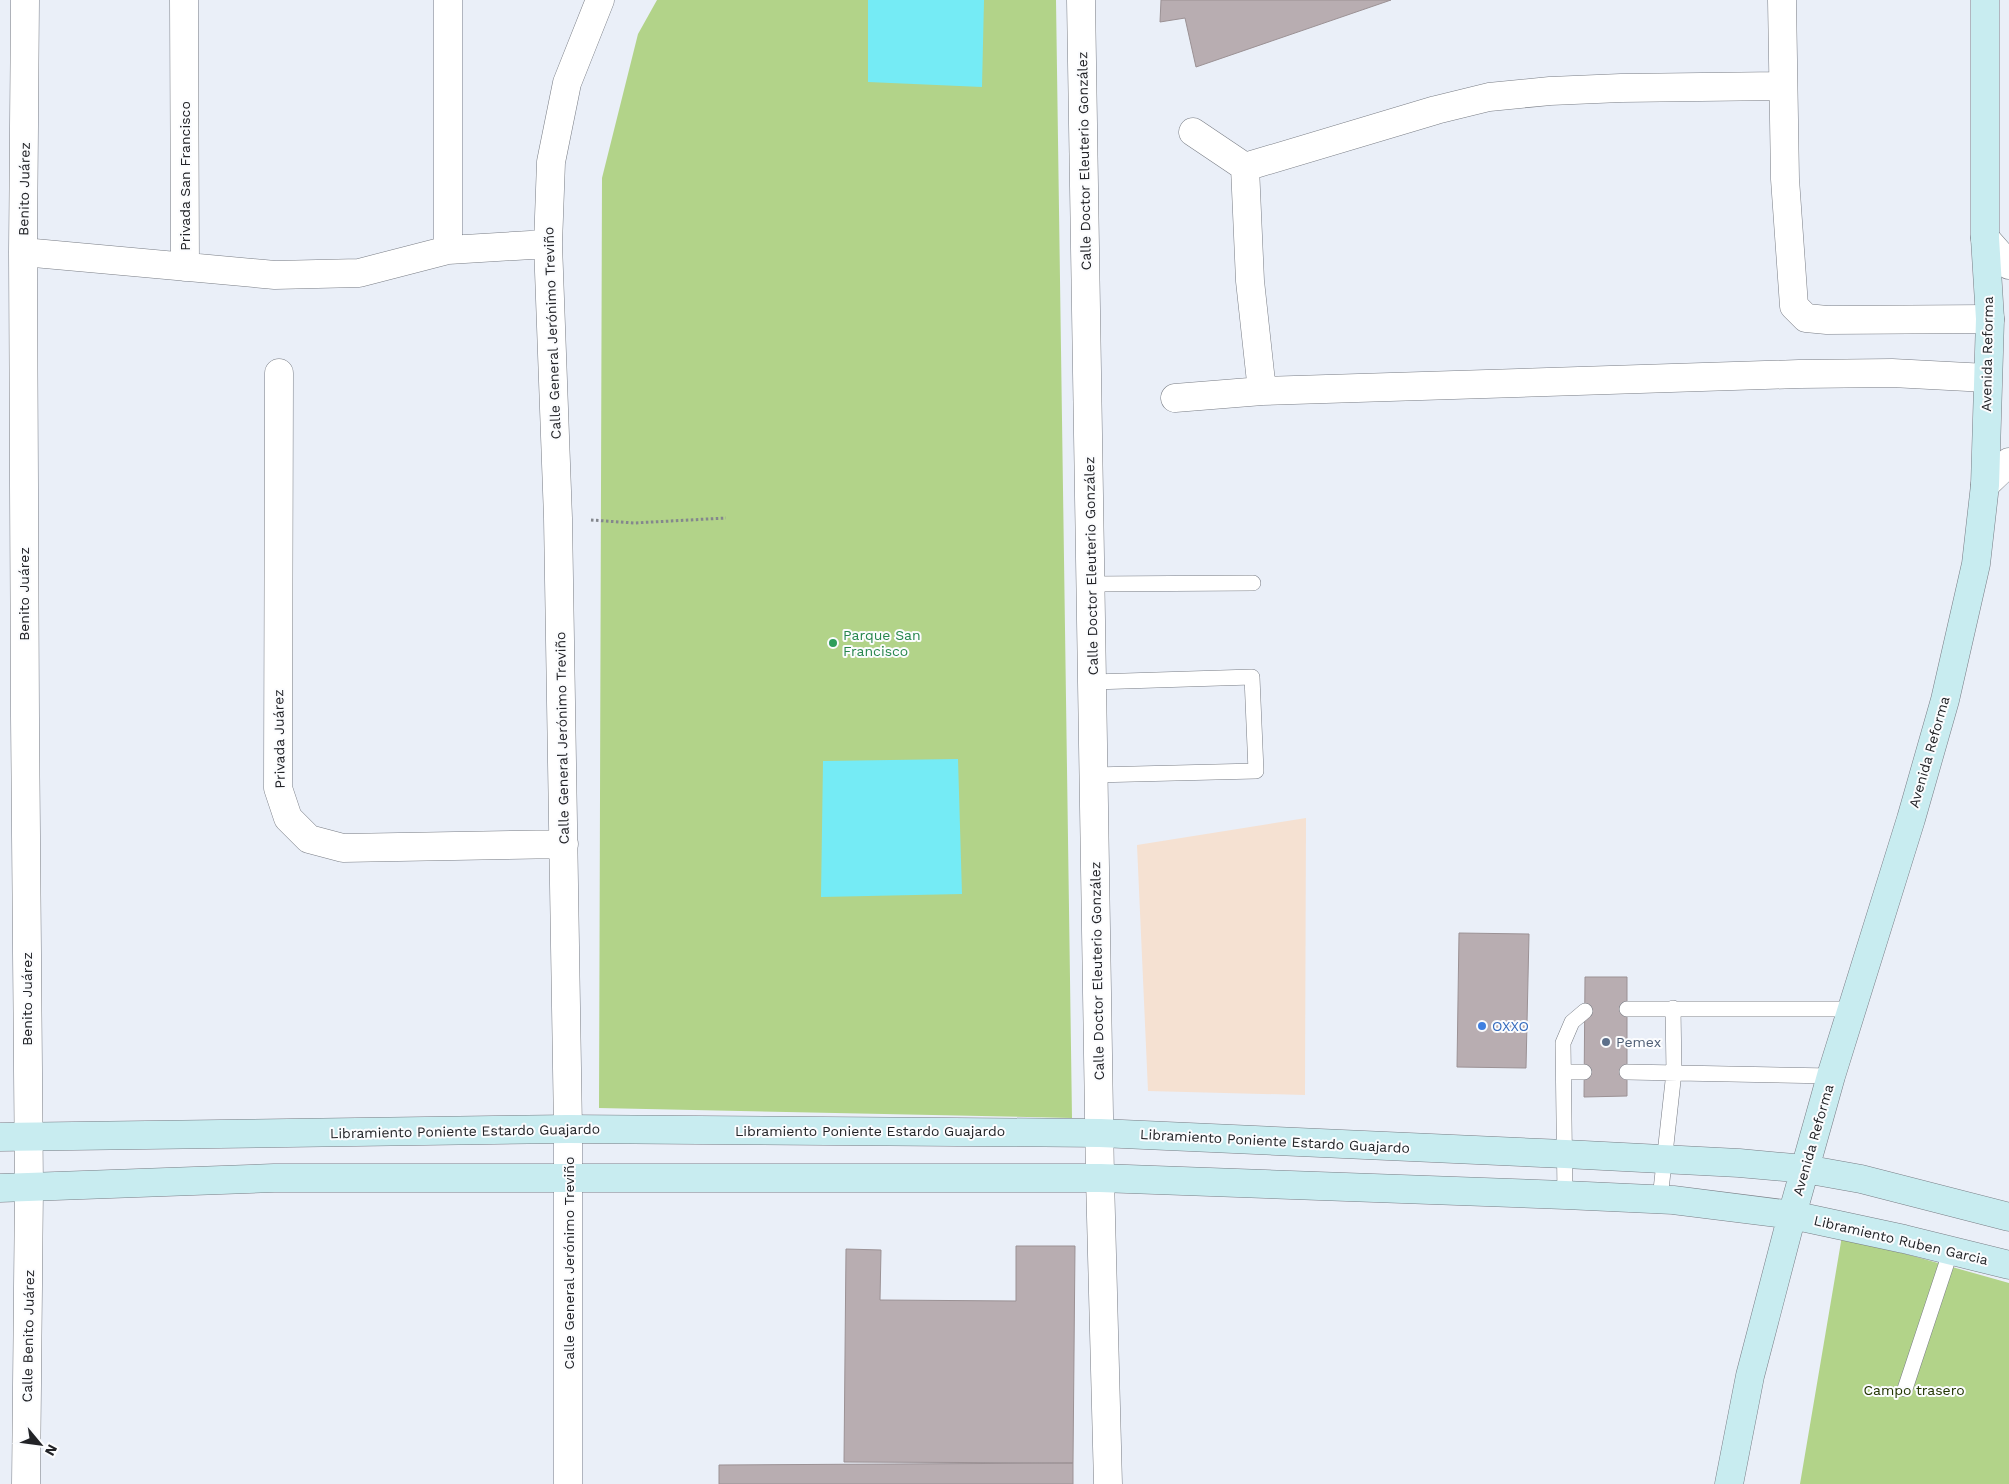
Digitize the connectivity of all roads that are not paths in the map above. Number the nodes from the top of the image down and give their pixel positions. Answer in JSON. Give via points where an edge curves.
{"nodes":[{"id":1,"x":26,"y":0,"type":"edge"},
{"id":2,"x":184,"y":0,"type":"edge"},
{"id":3,"x":448,"y":0,"type":"edge"},
{"id":4,"x":600,"y":0,"type":"edge"},
{"id":5,"x":1081,"y":0,"type":"edge"},
{"id":6,"x":1782,"y":0,"type":"edge"},
{"id":7,"x":1985,"y":0,"type":"edge"},
{"id":8,"x":1783,"y":86,"type":"junction"},
{"id":9,"x":1193,"y":132,"type":"dead end"},
{"id":10,"x":1245,"y":167,"type":"junction"},
{"id":11,"x":1985,"y":238,"type":"junction"},
{"id":12,"x":548,"y":244,"type":"junction"},
{"id":13,"x":448,"y":250,"type":"junction"},
{"id":14,"x":23,"y":252,"type":"junction"},
{"id":15,"x":2009,"y":265,"type":"edge"},
{"id":16,"x":185,"y":267,"type":"junction"},
{"id":17,"x":1990,"y":319,"type":"junction"},
{"id":18,"x":278,"y":373,"type":"dead end"},
{"id":19,"x":1987,"y":378,"type":"junction"},
{"id":20,"x":1262,"y":391,"type":"junction"},
{"id":21,"x":1175,"y":398,"type":"dead end"},
{"id":22,"x":2009,"y":462,"type":"edge"},
{"id":23,"x":1985,"y":484,"type":"junction"},
{"id":24,"x":1253,"y":583,"type":"dead end"},
{"id":25,"x":1091,"y":584,"type":"junction"},
{"id":26,"x":1093,"y":682,"type":"junction"},
{"id":27,"x":1094,"y":775,"type":"junction"},
{"id":28,"x":564,"y":844,"type":"junction"},
{"id":29,"x":1673,"y":1008,"type":"junction"},
{"id":30,"x":1627,"y":1009,"type":"dead end"},
{"id":31,"x":1851,"y":1009,"type":"junction"},
{"id":32,"x":1585,"y":1011,"type":"dead end"},
{"id":33,"x":1564,"y":1072,"type":"junction"},
{"id":34,"x":1584,"y":1072,"type":"dead end"},
{"id":35,"x":1627,"y":1072,"type":"dead end"},
{"id":36,"x":1674,"y":1072,"type":"junction"},
{"id":37,"x":1831,"y":1076,"type":"junction"},
{"id":38,"x":568,"y":1129,"type":"junction"},
{"id":39,"x":1100,"y":1133,"type":"junction"},
{"id":40,"x":0,"y":1137,"type":"edge"},
{"id":41,"x":28,"y":1137,"type":"junction"},
{"id":42,"x":1565,"y":1154,"type":"junction"},
{"id":43,"x":1663,"y":1159,"type":"junction"},
{"id":44,"x":1805,"y":1169,"type":"junction"},
{"id":45,"x":569,"y":1177,"type":"junction"},
{"id":46,"x":1100,"y":1178,"type":"junction"},
{"id":47,"x":0,"y":1188,"type":"edge"},
{"id":48,"x":29,"y":1188,"type":"junction"},
{"id":49,"x":1565,"y":1195,"type":"junction"},
{"id":50,"x":1660,"y":1199,"type":"junction"},
{"id":51,"x":1792,"y":1215,"type":"junction"},
{"id":52,"x":2009,"y":1217,"type":"edge"},
{"id":53,"x":1951,"y":1250,"type":"junction"},
{"id":54,"x":2009,"y":1265,"type":"edge"},
{"id":55,"x":1905,"y":1389,"type":"dead end"},
{"id":56,"x":26,"y":1484,"type":"edge"},
{"id":57,"x":568,"y":1484,"type":"edge"},
{"id":58,"x":1108,"y":1484,"type":"edge"},
{"id":59,"x":1729,"y":1484,"type":"edge"}],
"edges":[{"from":1,"to":14,"type":"street","name":"Benito Juárez"},
{"from":2,"to":16,"type":"street","name":"Privada San Francisco"},
{"from":3,"to":13,"type":"street"},
{"from":4,"to":12,"type":"street","name":"Calle General Jerónimo Treviño","via":[[567,83],[550,162]]},
{"from":5,"to":25,"type":"street","name":"Calle Doctor Eleuterio González"},
{"from":6,"to":8,"type":"street"},
{"from":7,"to":11,"type":"street","name":"Avenida Reforma"},
{"from":8,"to":10,"type":"street","via":[[1621,88],[1489,97]]},
{"from":8,"to":17,"type":"street","via":[[1794,306],[1806,318],[1827,320]]},
{"from":9,"to":10,"type":"street"},
{"from":10,"to":20,"type":"street","via":[[1250,281]]},
{"from":11,"to":15,"type":"street"},
{"from":11,"to":17,"type":"street","name":"Avenida Reforma"},
{"from":12,"to":13,"type":"street","name":"Privada San Francisco"},
{"from":12,"to":28,"type":"street","name":"Calle General Jerónimo Treviño","via":[[558,518]]},
{"from":13,"to":16,"type":"street","name":"Privada San Francisco","via":[[359,273],[276,275]]},
{"from":14,"to":16,"type":"street"},
{"from":14,"to":41,"type":"street","name":"Benito Juárez"},
{"from":17,"to":19,"type":"street","name":"Avenida Reforma"},
{"from":18,"to":28,"type":"street","name":"Privada Juárez","via":[[278,788],[288,818],[309,839],[343,848]]},
{"from":19,"to":20,"type":"street","via":[[1892,373],[1799,374]]},
{"from":19,"to":23,"type":"street","name":"Avenida Reforma"},
{"from":20,"to":21,"type":"street"},
{"from":22,"to":23,"type":"street"},
{"from":23,"to":31,"type":"street","name":"Avenida Reforma","via":[[1976,564],[1945,700]]},
{"from":24,"to":25,"type":"lane"},
{"from":25,"to":26,"type":"street","name":"Calle Doctor Eleuterio González"},
{"from":26,"to":27,"type":"street","name":"Calle Doctor Eleuterio González"},
{"from":26,"to":27,"type":"lane","via":[[1252,677],[1256,771]]},
{"from":27,"to":39,"type":"street","name":"Calle Doctor Eleuterio González"},
{"from":28,"to":38,"type":"street","name":"Calle General Jerónimo Treviño"},
{"from":29,"to":30,"type":"lane"},
{"from":29,"to":31,"type":"lane"},
{"from":29,"to":36,"type":"lane"},
{"from":31,"to":37,"type":"street","name":"Avenida Reforma"},
{"from":32,"to":33,"type":"lane","via":[[1572,1022],[1563,1042]]},
{"from":33,"to":34,"type":"lane"},
{"from":33,"to":42,"type":"lane"},
{"from":35,"to":36,"type":"lane"},
{"from":36,"to":37,"type":"lane"},
{"from":36,"to":43,"type":"lane"},
{"from":37,"to":44,"type":"street","name":"Avenida Reforma"},
{"from":38,"to":39,"type":"street","name":"Libramiento Poniente Estardo Guajardo"},
{"from":38,"to":41,"type":"street","name":"Libramiento Poniente Estardo Guajardo"},
{"from":38,"to":45,"type":"street","name":"Calle General Jerónimo Treviño"},
{"from":39,"to":42,"type":"street","name":"Libramiento Poniente Estardo Guajardo"},
{"from":39,"to":46,"type":"street","name":"Calle Doctor Eleuterio González"},
{"from":40,"to":41,"type":"street","name":"Libramiento Poniente Estardo Guajardo"},
{"from":41,"to":48,"type":"street","name":"Benito Juárez"},
{"from":42,"to":43,"type":"street","name":"Libramiento Poniente Estardo Guajardo"},
{"from":42,"to":49,"type":"lane"},
{"from":43,"to":44,"type":"street","name":"Libramiento Poniente Estardo Guajardo"},
{"from":43,"to":50,"type":"lane"},
{"from":44,"to":51,"type":"street","name":"Avenida Reforma"},
{"from":44,"to":52,"type":"street","via":[[1861,1179]]},
{"from":45,"to":46,"type":"street"},
{"from":45,"to":48,"type":"street","via":[[274,1178]]},
{"from":45,"to":57,"type":"street","name":"Calle General Jerónimo Treviño"},
{"from":46,"to":49,"type":"street"},
{"from":46,"to":58,"type":"street"},
{"from":47,"to":48,"type":"street"},
{"from":48,"to":56,"type":"street","name":"Calle Benito Juárez"},
{"from":49,"to":50,"type":"street"},
{"from":50,"to":51,"type":"street","name":"Libramiento Ruben Garcia"},
{"from":51,"to":53,"type":"street","name":"Libramiento Ruben Garcia"},
{"from":51,"to":59,"type":"street","name":"Avenida Reforma","via":[[1750,1376]]},
{"from":53,"to":54,"type":"street","name":"Libramiento Ruben Garcia"},
{"from":53,"to":55,"type":"lane"}]}
